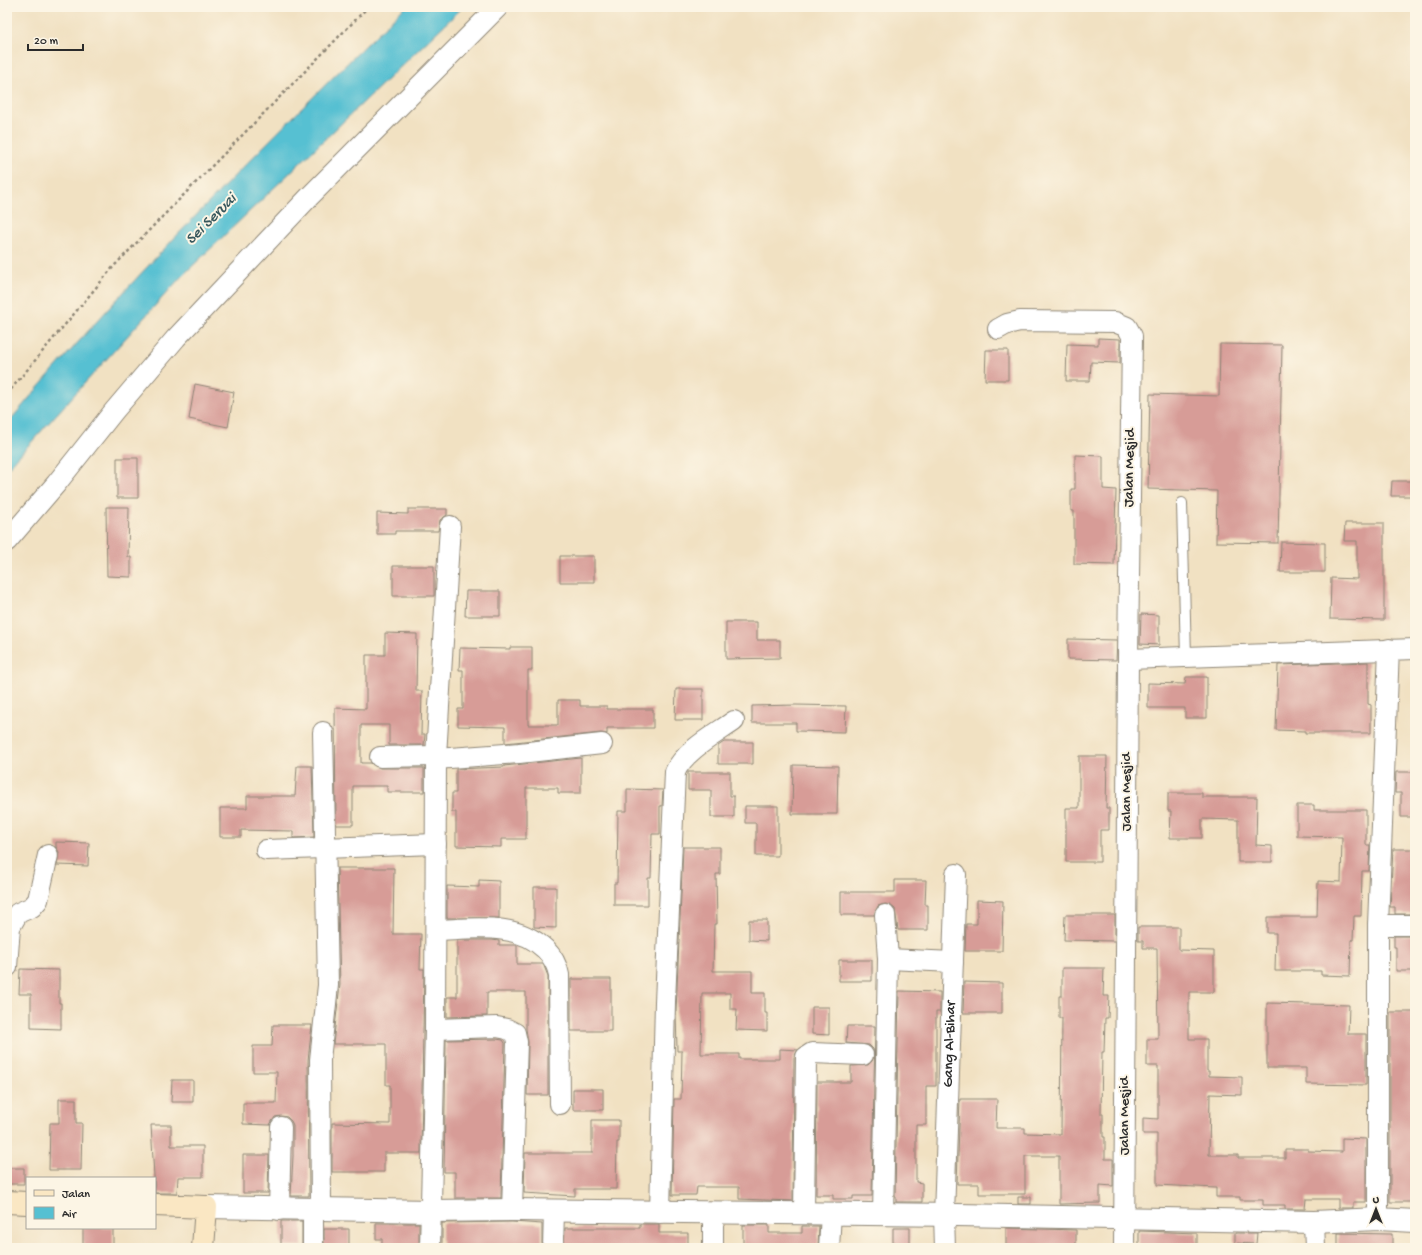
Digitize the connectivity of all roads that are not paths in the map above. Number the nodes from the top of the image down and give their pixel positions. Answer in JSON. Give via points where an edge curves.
{"nodes":[{"id":1,"x":498,"y":7,"type":"edge"},
{"id":2,"x":998,"y":329,"type":"dead end"},
{"id":3,"x":1182,"y":503,"type":"dead end"},
{"id":4,"x":450,"y":526,"type":"dead end"},
{"id":5,"x":7,"y":541,"type":"edge"},
{"id":6,"x":1389,"y":649,"type":"junction"},
{"id":7,"x":1415,"y":649,"type":"edge"},
{"id":8,"x":1186,"y":657,"type":"junction"},
{"id":9,"x":1128,"y":659,"type":"junction"},
{"id":10,"x":734,"y":721,"type":"dead end"},
{"id":11,"x":323,"y":732,"type":"dead end"},
{"id":12,"x":602,"y":744,"type":"dead end"},
{"id":13,"x":380,"y":757,"type":"dead end"},
{"id":14,"x":436,"y":757,"type":"junction"},
{"id":15,"x":436,"y":844,"type":"junction"},
{"id":16,"x":327,"y":849,"type":"junction"},
{"id":17,"x":266,"y":850,"type":"dead end"},
{"id":18,"x":48,"y":855,"type":"dead end"},
{"id":19,"x":956,"y":874,"type":"dead end"},
{"id":20,"x":885,"y":915,"type":"dead end"},
{"id":21,"x":1378,"y":925,"type":"junction"},
{"id":22,"x":1415,"y":925,"type":"edge"},
{"id":23,"x":436,"y":930,"type":"junction"},
{"id":24,"x":888,"y":959,"type":"junction"},
{"id":25,"x":953,"y":962,"type":"junction"},
{"id":26,"x":7,"y":967,"type":"edge"},
{"id":27,"x":434,"y":1029,"type":"junction"},
{"id":28,"x":863,"y":1055,"type":"dead end"},
{"id":29,"x":560,"y":1104,"type":"dead end"},
{"id":30,"x":281,"y":1127,"type":"dead end"},
{"id":31,"x":7,"y":1202,"type":"edge"},
{"id":32,"x":26,"y":1203,"type":"edge"},
{"id":33,"x":156,"y":1205,"type":"edge"},
{"id":34,"x":206,"y":1207,"type":"junction"},
{"id":35,"x":317,"y":1209,"type":"junction"},
{"id":36,"x":279,"y":1210,"type":"junction"},
{"id":37,"x":512,"y":1210,"type":"junction"},
{"id":38,"x":431,"y":1211,"type":"junction"},
{"id":39,"x":554,"y":1211,"type":"junction"},
{"id":40,"x":712,"y":1212,"type":"junction"},
{"id":41,"x":660,"y":1213,"type":"junction"},
{"id":42,"x":804,"y":1213,"type":"junction"},
{"id":43,"x":831,"y":1213,"type":"junction"},
{"id":44,"x":883,"y":1214,"type":"junction"},
{"id":45,"x":944,"y":1214,"type":"junction"},
{"id":46,"x":1124,"y":1218,"type":"junction"},
{"id":47,"x":1378,"y":1219,"type":"junction"},
{"id":48,"x":1415,"y":1221,"type":"edge"},
{"id":49,"x":1314,"y":1222,"type":"junction"},
{"id":50,"x":203,"y":1248,"type":"edge"},
{"id":51,"x":313,"y":1248,"type":"edge"},
{"id":52,"x":430,"y":1248,"type":"edge"},
{"id":53,"x":553,"y":1248,"type":"edge"},
{"id":54,"x":713,"y":1248,"type":"edge"},
{"id":55,"x":829,"y":1248,"type":"edge"},
{"id":56,"x":945,"y":1248,"type":"edge"},
{"id":57,"x":1124,"y":1248,"type":"edge"},
{"id":58,"x":1315,"y":1248,"type":"edge"}],
"edges":[{"from":1,"to":5,"type":"street","via":[[310,196],[176,338]]},
{"from":2,"to":9,"type":"street","name":"Jalan Mesjid","via":[[1020,321],[1115,322],[1127,327],[1132,336]]},
{"from":3,"to":8,"type":"lane"},
{"from":4,"to":14,"type":"street"},
{"from":6,"to":7,"type":"street"},
{"from":6,"to":8,"type":"street"},
{"from":6,"to":21,"type":"street"},
{"from":8,"to":9,"type":"street"},
{"from":9,"to":46,"type":"street","name":"Jalan Mesjid"},
{"from":10,"to":41,"type":"street","via":[[686,755],[679,762],[675,772],[665,1002]]},
{"from":11,"to":16,"type":"street"},
{"from":12,"to":14,"type":"street","via":[[519,753]]},
{"from":13,"to":14,"type":"street"},
{"from":14,"to":15,"type":"street"},
{"from":15,"to":16,"type":"street"},
{"from":15,"to":23,"type":"street"},
{"from":16,"to":17,"type":"street"},
{"from":16,"to":35,"type":"street","via":[[328,985],[320,1060]]},
{"from":18,"to":26,"type":"street","via":[[38,900],[32,907],[18,913],[10,927]]},
{"from":19,"to":25,"type":"street","name":"Gang Al-Bihar"},
{"from":20,"to":24,"type":"street"},
{"from":21,"to":22,"type":"street"},
{"from":21,"to":47,"type":"street"},
{"from":23,"to":27,"type":"street"},
{"from":23,"to":29,"type":"street","via":[[495,928],[515,932],[540,944],[556,962],[559,976]]},
{"from":24,"to":25,"type":"street"},
{"from":24,"to":44,"type":"street"},
{"from":25,"to":45,"type":"street","name":"Gang Al-Bihar"},
{"from":27,"to":37,"type":"street","via":[[497,1027],[515,1033],[517,1042]]},
{"from":27,"to":38,"type":"street"},
{"from":28,"to":42,"type":"street","via":[[812,1053],[806,1058]]},
{"from":30,"to":36,"type":"street"},
{"from":31,"to":32,"type":"main road"},
{"from":33,"to":34,"type":"main road"},
{"from":34,"to":36,"type":"street"},
{"from":34,"to":50,"type":"main road"},
{"from":35,"to":36,"type":"street"},
{"from":35,"to":38,"type":"street"},
{"from":35,"to":51,"type":"street"},
{"from":37,"to":38,"type":"street"},
{"from":37,"to":39,"type":"street"},
{"from":38,"to":52,"type":"street"},
{"from":39,"to":41,"type":"street"},
{"from":39,"to":53,"type":"street"},
{"from":40,"to":41,"type":"street"},
{"from":40,"to":42,"type":"street"},
{"from":40,"to":54,"type":"street"},
{"from":42,"to":43,"type":"street"},
{"from":43,"to":44,"type":"street"},
{"from":43,"to":55,"type":"street"},
{"from":44,"to":45,"type":"street"},
{"from":45,"to":46,"type":"street"},
{"from":45,"to":56,"type":"street","name":"Gang Al-Bihar"},
{"from":46,"to":49,"type":"street"},
{"from":46,"to":57,"type":"street","name":"Jalan Mesjid"},
{"from":47,"to":48,"type":"street"},
{"from":47,"to":49,"type":"street"},
{"from":49,"to":58,"type":"street"}]}
